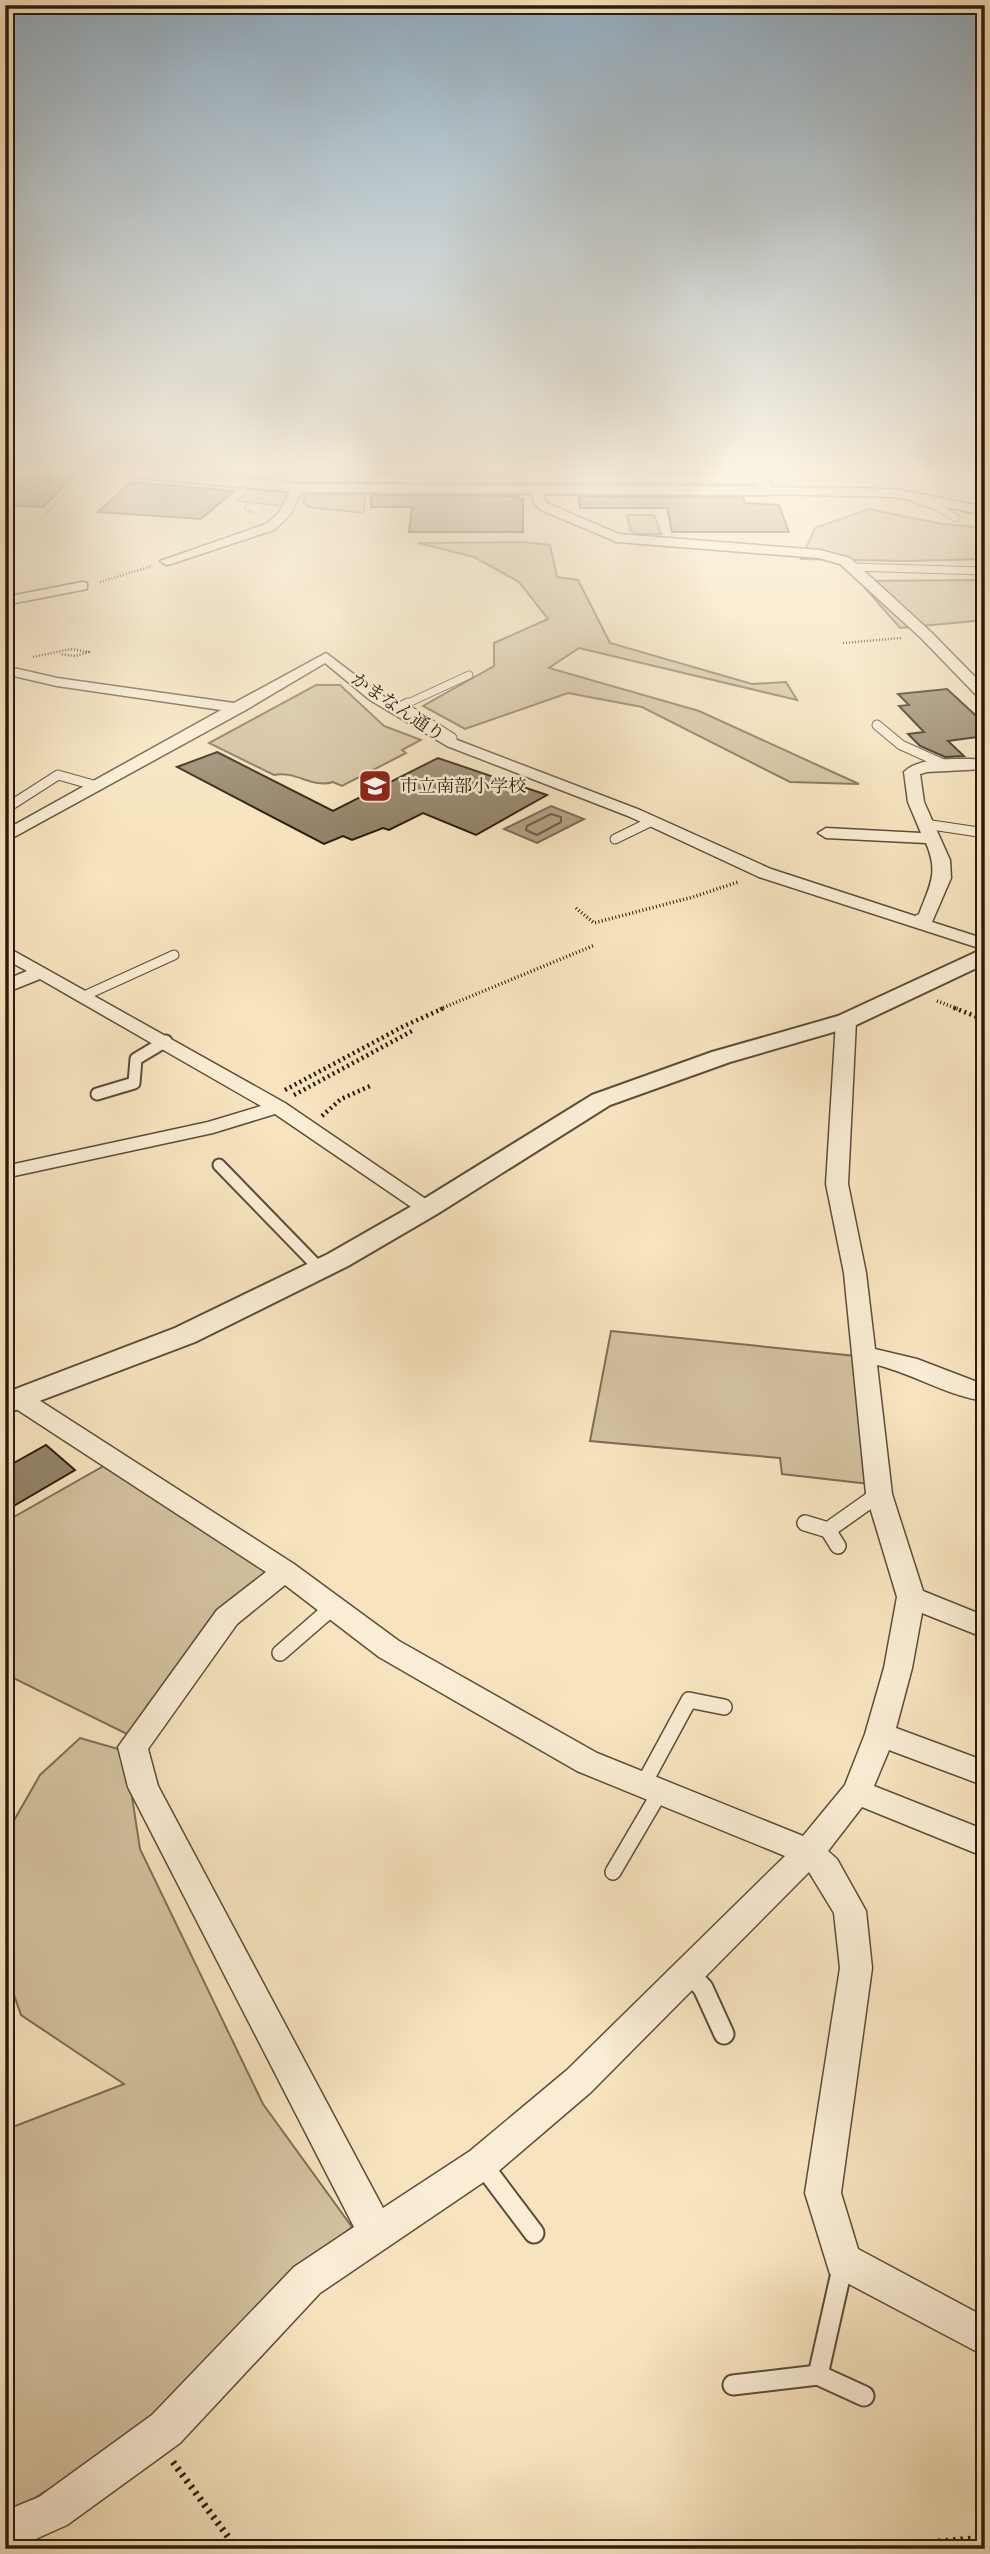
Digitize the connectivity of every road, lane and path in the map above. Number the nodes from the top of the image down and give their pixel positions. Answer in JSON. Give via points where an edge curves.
{"nodes":[{"id":1,"x":82,"y":586,"type":"edge"},
{"id":2,"x":873,"y":586,"type":"edge"},
{"id":3,"x":5,"y":601,"type":"edge"},
{"id":4,"x":926,"y":635,"type":"junction"},
{"id":5,"x":843,"y":643,"type":"dead end"},
{"id":6,"x":60,"y":654,"type":"junction"},
{"id":7,"x":24,"y":656,"type":"dead end"},
{"id":8,"x":5,"y":670,"type":"edge"},
{"id":9,"x":468,"y":675,"type":"dead end"},
{"id":10,"x":985,"y":696,"type":"edge"},
{"id":11,"x":239,"y":708,"type":"junction"},
{"id":12,"x":877,"y":725,"type":"dead end"},
{"id":13,"x":452,"y":743,"type":"junction"},
{"id":14,"x":985,"y":764,"type":"edge"},
{"id":15,"x":949,"y":766,"type":"junction"},
{"id":16,"x":97,"y":786,"type":"junction"},
{"id":17,"x":5,"y":809,"type":"edge"},
{"id":18,"x":652,"y":821,"type":"junction"},
{"id":19,"x":928,"y":831,"type":"junction"},
{"id":20,"x":826,"y":833,"type":"dead end"},
{"id":21,"x":985,"y":833,"type":"edge"},
{"id":22,"x":5,"y":837,"type":"edge"},
{"id":23,"x":615,"y":839,"type":"dead end"},
{"id":24,"x":765,"y":873,"type":"junction"},
{"id":25,"x":576,"y":908,"type":"dead end"},
{"id":26,"x":917,"y":923,"type":"junction"},
{"id":27,"x":595,"y":945,"type":"dead end"},
{"id":28,"x":985,"y":945,"type":"edge"},
{"id":29,"x":5,"y":951,"type":"edge"},
{"id":30,"x":174,"y":955,"type":"dead end"},
{"id":31,"x":985,"y":955,"type":"edge"},
{"id":32,"x":41,"y":972,"type":"junction"},
{"id":33,"x":5,"y":987,"type":"edge"},
{"id":34,"x":911,"y":990,"type":"junction"},
{"id":35,"x":84,"y":996,"type":"junction"},
{"id":36,"x":985,"y":1020,"type":"edge"},
{"id":37,"x":846,"y":1021,"type":"junction"},
{"id":38,"x":412,"y":1031,"type":"dead end"},
{"id":39,"x":166,"y":1041,"type":"junction"},
{"id":40,"x":370,"y":1086,"type":"dead end"},
{"id":41,"x":97,"y":1094,"type":"dead end"},
{"id":42,"x":273,"y":1104,"type":"junction"},
{"id":43,"x":309,"y":1128,"type":"junction"},
{"id":44,"x":219,"y":1165,"type":"dead end"},
{"id":45,"x":5,"y":1172,"type":"edge"},
{"id":46,"x":428,"y":1208,"type":"junction"},
{"id":47,"x":320,"y":1269,"type":"junction"},
{"id":48,"x":864,"y":1354,"type":"junction"},
{"id":49,"x":985,"y":1393,"type":"edge"},
{"id":50,"x":12,"y":1401,"type":"edge"},
{"id":51,"x":879,"y":1493,"type":"junction"},
{"id":52,"x":805,"y":1523,"type":"dead end"},
{"id":53,"x":828,"y":1530,"type":"junction"},
{"id":54,"x":838,"y":1546,"type":"dead end"},
{"id":55,"x":285,"y":1571,"type":"junction"},
{"id":56,"x":911,"y":1597,"type":"junction"},
{"id":57,"x":333,"y":1608,"type":"junction"},
{"id":58,"x":984,"y":1626,"type":"edge"},
{"id":59,"x":280,"y":1653,"type":"dead end"},
{"id":60,"x":724,"y":1707,"type":"dead end"},
{"id":61,"x":880,"y":1734,"type":"junction"},
{"id":62,"x":985,"y":1774,"type":"edge"},
{"id":63,"x":651,"y":1788,"type":"junction"},
{"id":64,"x":857,"y":1791,"type":"junction"},
{"id":65,"x":985,"y":1844,"type":"edge"},
{"id":66,"x":809,"y":1852,"type":"junction"},
{"id":67,"x":613,"y":1872,"type":"dead end"},
{"id":68,"x":688,"y":1972,"type":"junction"},
{"id":69,"x":724,"y":2034,"type":"dead end"},
{"id":70,"x":482,"y":2163,"type":"junction"},
{"id":71,"x":376,"y":2232,"type":"junction"},
{"id":72,"x":534,"y":2233,"type":"dead end"},
{"id":73,"x":844,"y":2261,"type":"junction"},
{"id":74,"x":985,"y":2337,"type":"edge"},
{"id":75,"x":817,"y":2375,"type":"junction"},
{"id":76,"x":733,"y":2385,"type":"dead end"},
{"id":77,"x":863,"y":2396,"type":"dead end"},
{"id":78,"x":154,"y":2437,"type":"junction"},
{"id":79,"x":5,"y":2532,"type":"edge"},
{"id":80,"x":985,"y":2538,"type":"edge"},
{"id":81,"x":237,"y":2549,"type":"edge"},
{"id":82,"x":856,"y":2549,"type":"edge"}],
"edges":[{"from":1,"to":3,"type":"street"},
{"from":2,"to":4,"type":"street"},
{"from":4,"to":5,"type":"path"},
{"from":4,"to":10,"type":"street"},
{"from":6,"to":6,"type":"path","via":[[76,647],[89,652],[75,656]]},
{"from":6,"to":7,"type":"path"},
{"from":8,"to":11,"type":"street","via":[[57,682]]},
{"from":9,"to":13,"type":"lane","via":[[402,706],[440,728]]},
{"from":11,"to":13,"type":"street","name":"かまなん通り","via":[[326,657],[375,697]]},
{"from":11,"to":16,"type":"street"},
{"from":12,"to":15,"type":"lane","via":[[901,745]]},
{"from":13,"to":18,"type":"street","name":"かまなん通り"},
{"from":14,"to":15,"type":"street"},
{"from":15,"to":19,"type":"street","via":[[912,772],[916,802]]},
{"from":16,"to":17,"type":"lane","via":[[58,775]]},
{"from":16,"to":22,"type":"street"},
{"from":18,"to":23,"type":"lane"},
{"from":18,"to":24,"type":"street","name":"かまなん通り"},
{"from":19,"to":20,"type":"street"},
{"from":19,"to":21,"type":"lane"},
{"from":19,"to":26,"type":"street","via":[[942,860],[942,878],[927,916]]},
{"from":24,"to":25,"type":"path","via":[[594,923]]},
{"from":24,"to":26,"type":"street","name":"かまなん通り"},
{"from":26,"to":28,"type":"street","name":"かまなん通り"},
{"from":27,"to":42,"type":"path","via":[[404,1026]]},
{"from":29,"to":32,"type":"street"},
{"from":30,"to":35,"type":"lane"},
{"from":31,"to":34,"type":"street"},
{"from":32,"to":33,"type":"street"},
{"from":32,"to":35,"type":"street"},
{"from":34,"to":36,"type":"path"},
{"from":34,"to":37,"type":"street"},
{"from":35,"to":39,"type":"street"},
{"from":37,"to":46,"type":"street","via":[[721,1056],[601,1100]]},
{"from":37,"to":48,"type":"street","via":[[838,1184]]},
{"from":38,"to":42,"type":"path"},
{"from":39,"to":41,"type":"lane","via":[[136,1059],[134,1083]]},
{"from":39,"to":42,"type":"street"},
{"from":40,"to":43,"type":"path","via":[[341,1099]]},
{"from":42,"to":43,"type":"street"},
{"from":42,"to":45,"type":"street","via":[[212,1127]]},
{"from":43,"to":46,"type":"street"},
{"from":44,"to":47,"type":"lane"},
{"from":46,"to":47,"type":"street"},
{"from":47,"to":50,"type":"street","via":[[185,1335]]},
{"from":48,"to":49,"type":"street"},
{"from":48,"to":51,"type":"street"},
{"from":50,"to":55,"type":"street"},
{"from":51,"to":53,"type":"lane"},
{"from":51,"to":56,"type":"street"},
{"from":52,"to":53,"type":"lane"},
{"from":53,"to":54,"type":"lane"},
{"from":55,"to":57,"type":"street"},
{"from":55,"to":71,"type":"street","via":[[227,1617],[133,1747],[143,1787]]},
{"from":56,"to":58,"type":"street"},
{"from":56,"to":61,"type":"street"},
{"from":57,"to":59,"type":"lane"},
{"from":57,"to":63,"type":"street","via":[[388,1649],[587,1762]]},
{"from":60,"to":63,"type":"lane","via":[[689,1700]]},
{"from":61,"to":62,"type":"street"},
{"from":61,"to":64,"type":"street"},
{"from":63,"to":66,"type":"street"},
{"from":63,"to":67,"type":"lane"},
{"from":64,"to":65,"type":"street"},
{"from":64,"to":66,"type":"street"},
{"from":66,"to":68,"type":"street"},
{"from":66,"to":73,"type":"street","via":[[827,1868],[850,1910],[856,1968],[823,2193]]},
{"from":68,"to":69,"type":"lane","via":[[703,1988]]},
{"from":68,"to":70,"type":"street","via":[[579,2081]]},
{"from":70,"to":71,"type":"street"},
{"from":70,"to":72,"type":"lane"},
{"from":71,"to":78,"type":"street","via":[[307,2280]]},
{"from":73,"to":74,"type":"street"},
{"from":73,"to":75,"type":"lane"},
{"from":75,"to":76,"type":"lane"},
{"from":75,"to":77,"type":"lane"},
{"from":78,"to":79,"type":"street","via":[[53,2511]]},
{"from":78,"to":81,"type":"path"},
{"from":80,"to":82,"type":"path"}]}
